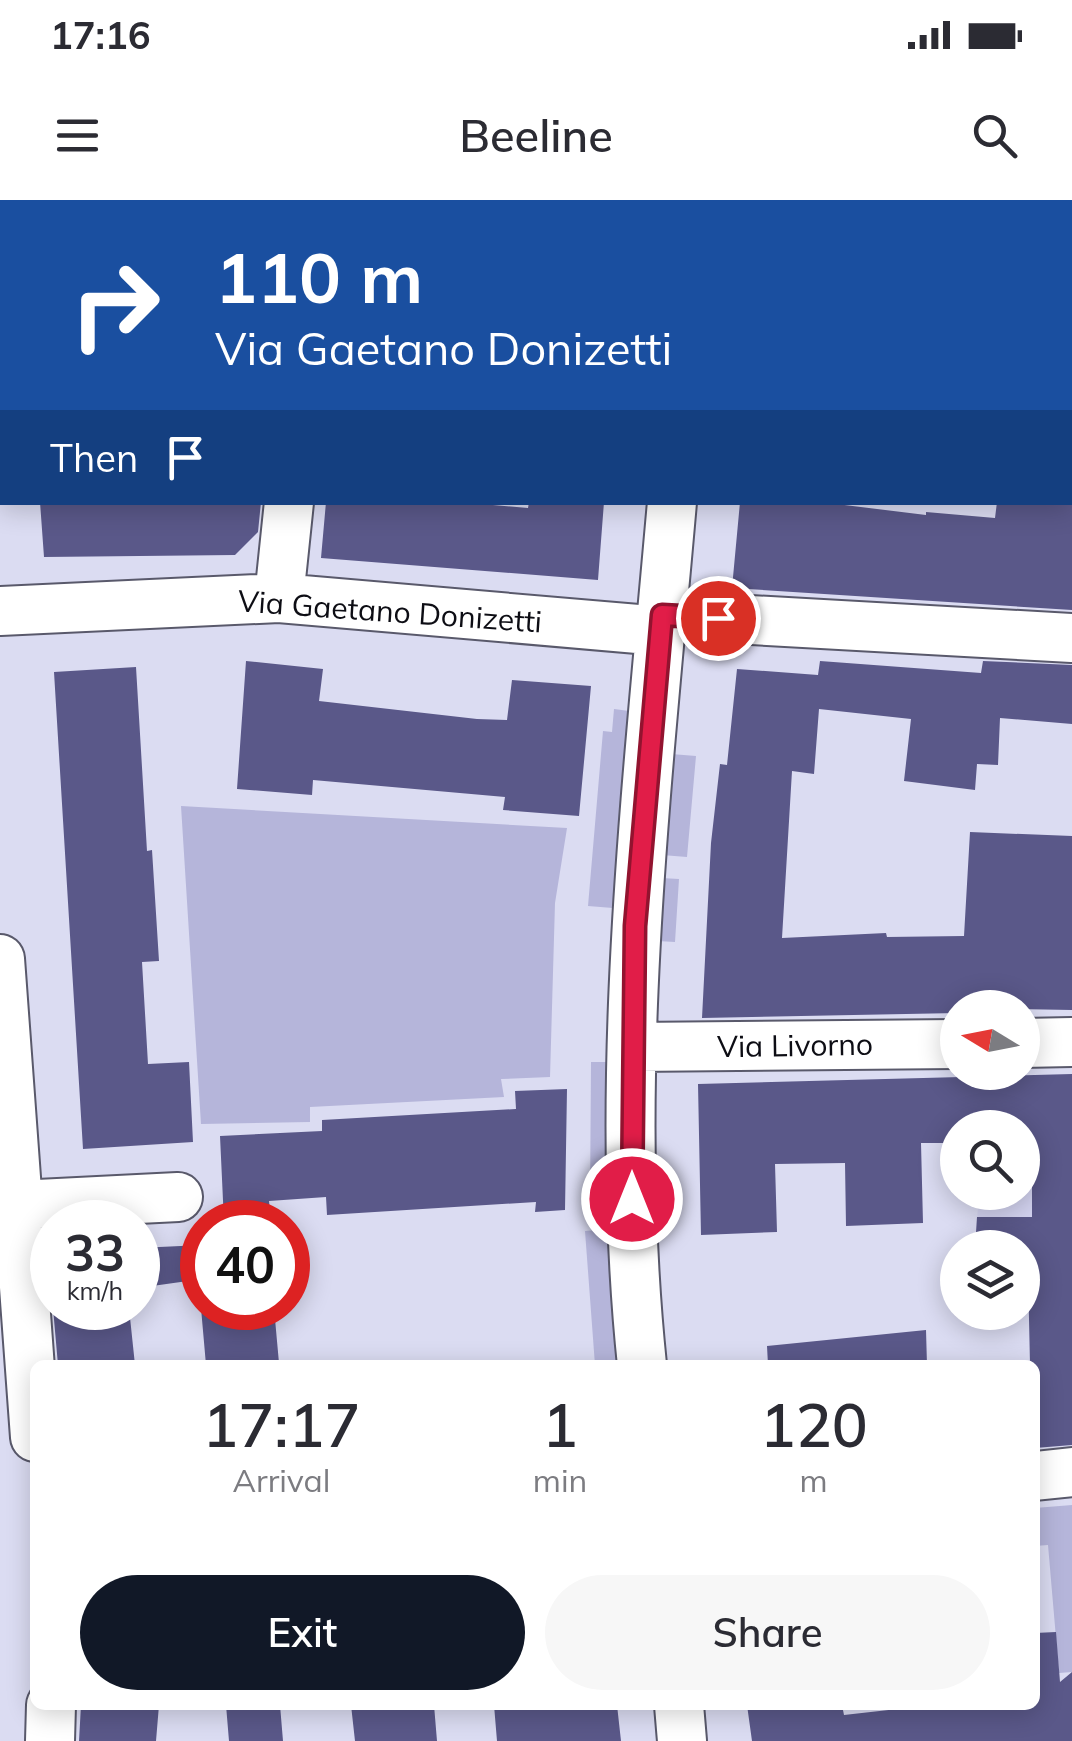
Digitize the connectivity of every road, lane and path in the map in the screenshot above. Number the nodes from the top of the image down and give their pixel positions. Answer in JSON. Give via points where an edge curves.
{"nodes":[{"id":1,"x":289,"y":505,"type":"edge"},
{"id":2,"x":672,"y":505,"type":"edge"},
{"id":3,"x":280,"y":598,"type":"junction"},
{"id":4,"x":0,"y":611,"type":"edge"},
{"id":5,"x":662,"y":623,"type":"junction"},
{"id":6,"x":1072,"y":638,"type":"edge"},
{"id":7,"x":0,"y":960,"type":"edge"},
{"id":8,"x":1072,"y":1042,"type":"edge"},
{"id":9,"x":1040,"y":1043,"type":"edge"},
{"id":10,"x":940,"y":1044,"type":"edge"},
{"id":11,"x":633,"y":1048,"type":"junction"},
{"id":12,"x":178,"y":1197,"type":"dead end"},
{"id":13,"x":18,"y":1204,"type":"junction"},
{"id":14,"x":642,"y":1360,"type":"edge"},
{"id":15,"x":30,"y":1369,"type":"edge"},
{"id":16,"x":1072,"y":1472,"type":"edge"},
{"id":17,"x":1040,"y":1475,"type":"edge"},
{"id":18,"x":51,"y":1710,"type":"edge"},
{"id":19,"x":679,"y":1710,"type":"edge"},
{"id":20,"x":50,"y":1741,"type":"edge"},
{"id":21,"x":682,"y":1741,"type":"edge"}],
"edges":[{"from":1,"to":3,"type":"street"},
{"from":2,"to":5,"type":"street"},
{"from":3,"to":4,"type":"street","name":"Via Gaetano Donizetti"},
{"from":3,"to":5,"type":"street","name":"Via Gaetano Donizetti"},
{"from":5,"to":6,"type":"street","name":"Via Gaetano Donizetti"},
{"from":5,"to":11,"type":"street","via":[[635,926]]},
{"from":7,"to":13,"type":"street"},
{"from":8,"to":9,"type":"street"},
{"from":10,"to":11,"type":"street","name":"Via Livorno"},
{"from":11,"to":14,"type":"street","via":[[632,1199]]},
{"from":12,"to":13,"type":"street"},
{"from":13,"to":15,"type":"street"},
{"from":16,"to":17,"type":"street"},
{"from":18,"to":20,"type":"street"},
{"from":19,"to":21,"type":"street"}]}
